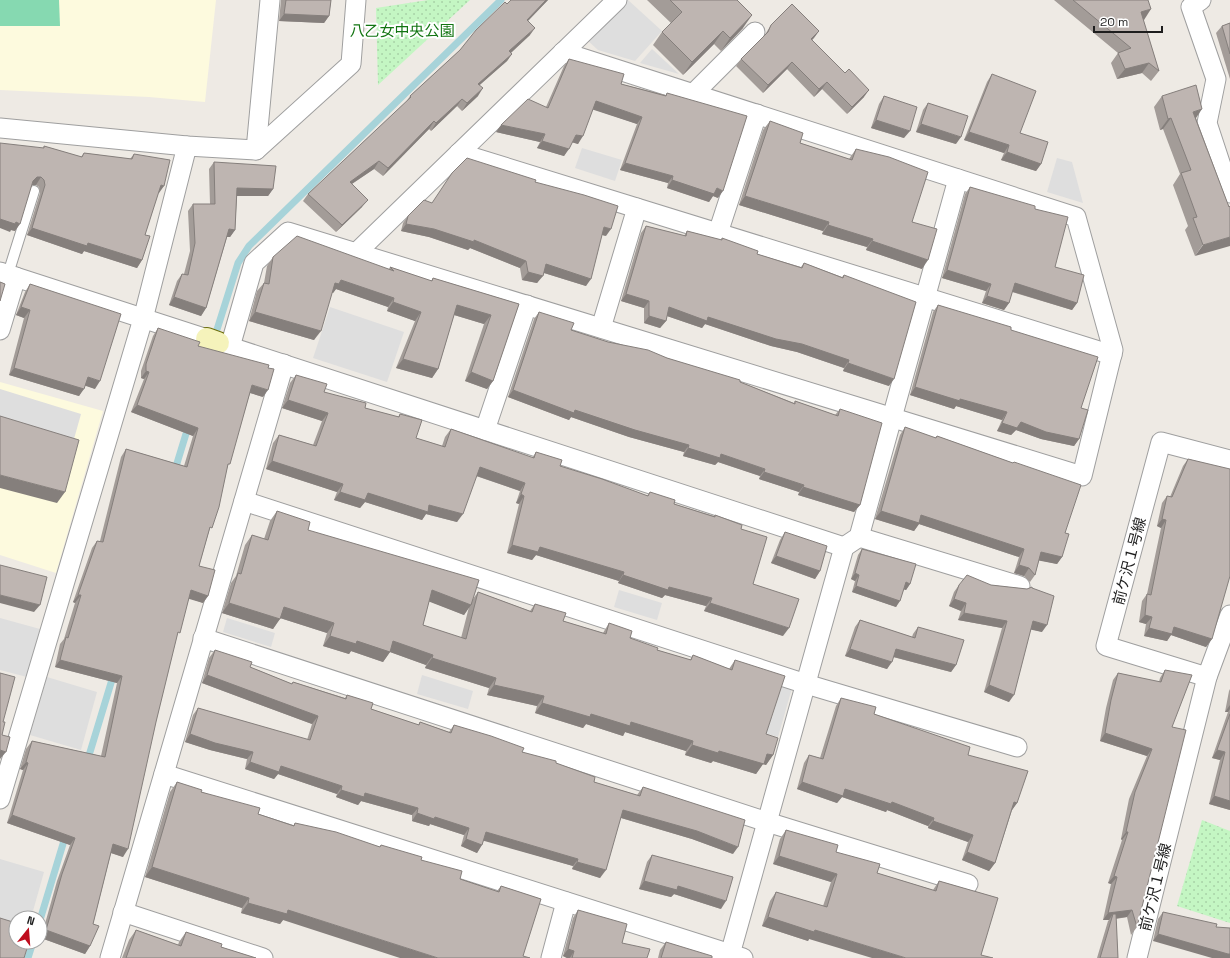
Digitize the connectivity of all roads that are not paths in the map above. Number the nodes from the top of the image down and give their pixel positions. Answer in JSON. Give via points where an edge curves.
{"nodes":[{"id":1,"x":270,"y":0,"type":"edge"},
{"id":2,"x":356,"y":0,"type":"edge"},
{"id":3,"x":617,"y":0,"type":"edge"},
{"id":4,"x":1201,"y":0,"type":"edge"},
{"id":5,"x":755,"y":32,"type":"dead end"},
{"id":6,"x":564,"y":52,"type":"junction"},
{"id":7,"x":694,"y":94,"type":"junction"},
{"id":8,"x":757,"y":114,"type":"junction"},
{"id":9,"x":0,"y":128,"type":"edge"},
{"id":10,"x":187,"y":146,"type":"junction"},
{"id":11,"x":256,"y":150,"type":"junction"},
{"id":12,"x":459,"y":153,"type":"junction"},
{"id":13,"x":958,"y":179,"type":"junction"},
{"id":14,"x":34,"y":192,"type":"edge"},
{"id":15,"x":1230,"y":193,"type":"edge"},
{"id":16,"x":637,"y":208,"type":"junction"},
{"id":17,"x":718,"y":233,"type":"junction"},
{"id":18,"x":356,"y":253,"type":"junction"},
{"id":19,"x":8,"y":274,"type":"edge"},
{"id":20,"x":926,"y":297,"type":"junction"},
{"id":21,"x":527,"y":305,"type":"junction"},
{"id":22,"x":142,"y":319,"type":"junction"},
{"id":23,"x":601,"y":328,"type":"junction"},
{"id":24,"x":0,"y":330,"type":"edge"},
{"id":25,"x":218,"y":343,"type":"junction"},
{"id":26,"x":1112,"y":355,"type":"junction"},
{"id":27,"x":284,"y":364,"type":"junction"},
{"id":28,"x":892,"y":418,"type":"junction"},
{"id":29,"x":485,"y":430,"type":"junction"},
{"id":30,"x":1230,"y":460,"type":"edge"},
{"id":31,"x":244,"y":501,"type":"junction"},
{"id":32,"x":852,"y":542,"type":"junction"},
{"id":33,"x":1020,"y":586,"type":"dead end"},
{"id":34,"x":1230,"y":615,"type":"edge"},
{"id":35,"x":203,"y":638,"type":"junction"},
{"id":36,"x":1207,"y":677,"type":"junction"},
{"id":37,"x":806,"y":684,"type":"junction"},
{"id":38,"x":1017,"y":747,"type":"dead end"},
{"id":39,"x":164,"y":774,"type":"junction"},
{"id":40,"x":0,"y":799,"type":"edge"},
{"id":41,"x":767,"y":822,"type":"junction"},
{"id":42,"x":968,"y":884,"type":"dead end"},
{"id":43,"x":566,"y":902,"type":"junction"},
{"id":44,"x":123,"y":912,"type":"junction"},
{"id":45,"x":734,"y":957,"type":"edge"},
{"id":46,"x":110,"y":958,"type":"edge"},
{"id":47,"x":263,"y":958,"type":"edge"},
{"id":48,"x":551,"y":958,"type":"edge"},
{"id":49,"x":1138,"y":958,"type":"edge"}],
"edges":[{"from":1,"to":11,"type":"street"},
{"from":2,"to":11,"type":"street","via":[[351,64]]},
{"from":3,"to":6,"type":"street"},
{"from":4,"to":15,"type":"street","via":[[1191,7],[1216,79],[1207,123]]},
{"from":5,"to":7,"type":"street"},
{"from":6,"to":7,"type":"street"},
{"from":6,"to":12,"type":"street"},
{"from":7,"to":8,"type":"street"},
{"from":8,"to":13,"type":"street"},
{"from":8,"to":17,"type":"street"},
{"from":9,"to":10,"type":"street"},
{"from":10,"to":11,"type":"street"},
{"from":10,"to":22,"type":"street"},
{"from":12,"to":16,"type":"street"},
{"from":12,"to":18,"type":"street"},
{"from":13,"to":20,"type":"street"},
{"from":13,"to":26,"type":"street","via":[[1076,217],[1113,350]]},
{"from":14,"to":19,"type":"lane"},
{"from":16,"to":17,"type":"street"},
{"from":16,"to":23,"type":"street"},
{"from":17,"to":20,"type":"street"},
{"from":18,"to":21,"type":"street"},
{"from":18,"to":25,"type":"street","via":[[288,232],[254,263]]},
{"from":19,"to":22,"type":"street"},
{"from":19,"to":24,"type":"street"},
{"from":20,"to":26,"type":"street"},
{"from":20,"to":28,"type":"street"},
{"from":21,"to":23,"type":"street"},
{"from":21,"to":29,"type":"street"},
{"from":22,"to":25,"type":"street"},
{"from":22,"to":40,"type":"street"},
{"from":23,"to":28,"type":"street"},
{"from":25,"to":27,"type":"street"},
{"from":26,"to":28,"type":"street","via":[[1082,476]]},
{"from":27,"to":29,"type":"street"},
{"from":27,"to":31,"type":"street"},
{"from":28,"to":32,"type":"street"},
{"from":29,"to":32,"type":"street"},
{"from":30,"to":36,"type":"street","name":"前ケ沢１号線","via":[[1161,442],[1106,646]]},
{"from":31,"to":35,"type":"street"},
{"from":31,"to":37,"type":"street"},
{"from":32,"to":33,"type":"street"},
{"from":32,"to":37,"type":"street"},
{"from":34,"to":36,"type":"street","name":"前ケ沢１号線"},
{"from":35,"to":39,"type":"street"},
{"from":35,"to":41,"type":"street"},
{"from":36,"to":49,"type":"street","name":"前ケ沢１号線"},
{"from":37,"to":38,"type":"street"},
{"from":37,"to":41,"type":"street"},
{"from":39,"to":43,"type":"street"},
{"from":39,"to":44,"type":"street"},
{"from":41,"to":42,"type":"street"},
{"from":41,"to":45,"type":"street"},
{"from":43,"to":45,"type":"street"},
{"from":43,"to":48,"type":"street"},
{"from":44,"to":46,"type":"street"},
{"from":44,"to":47,"type":"street"}]}
